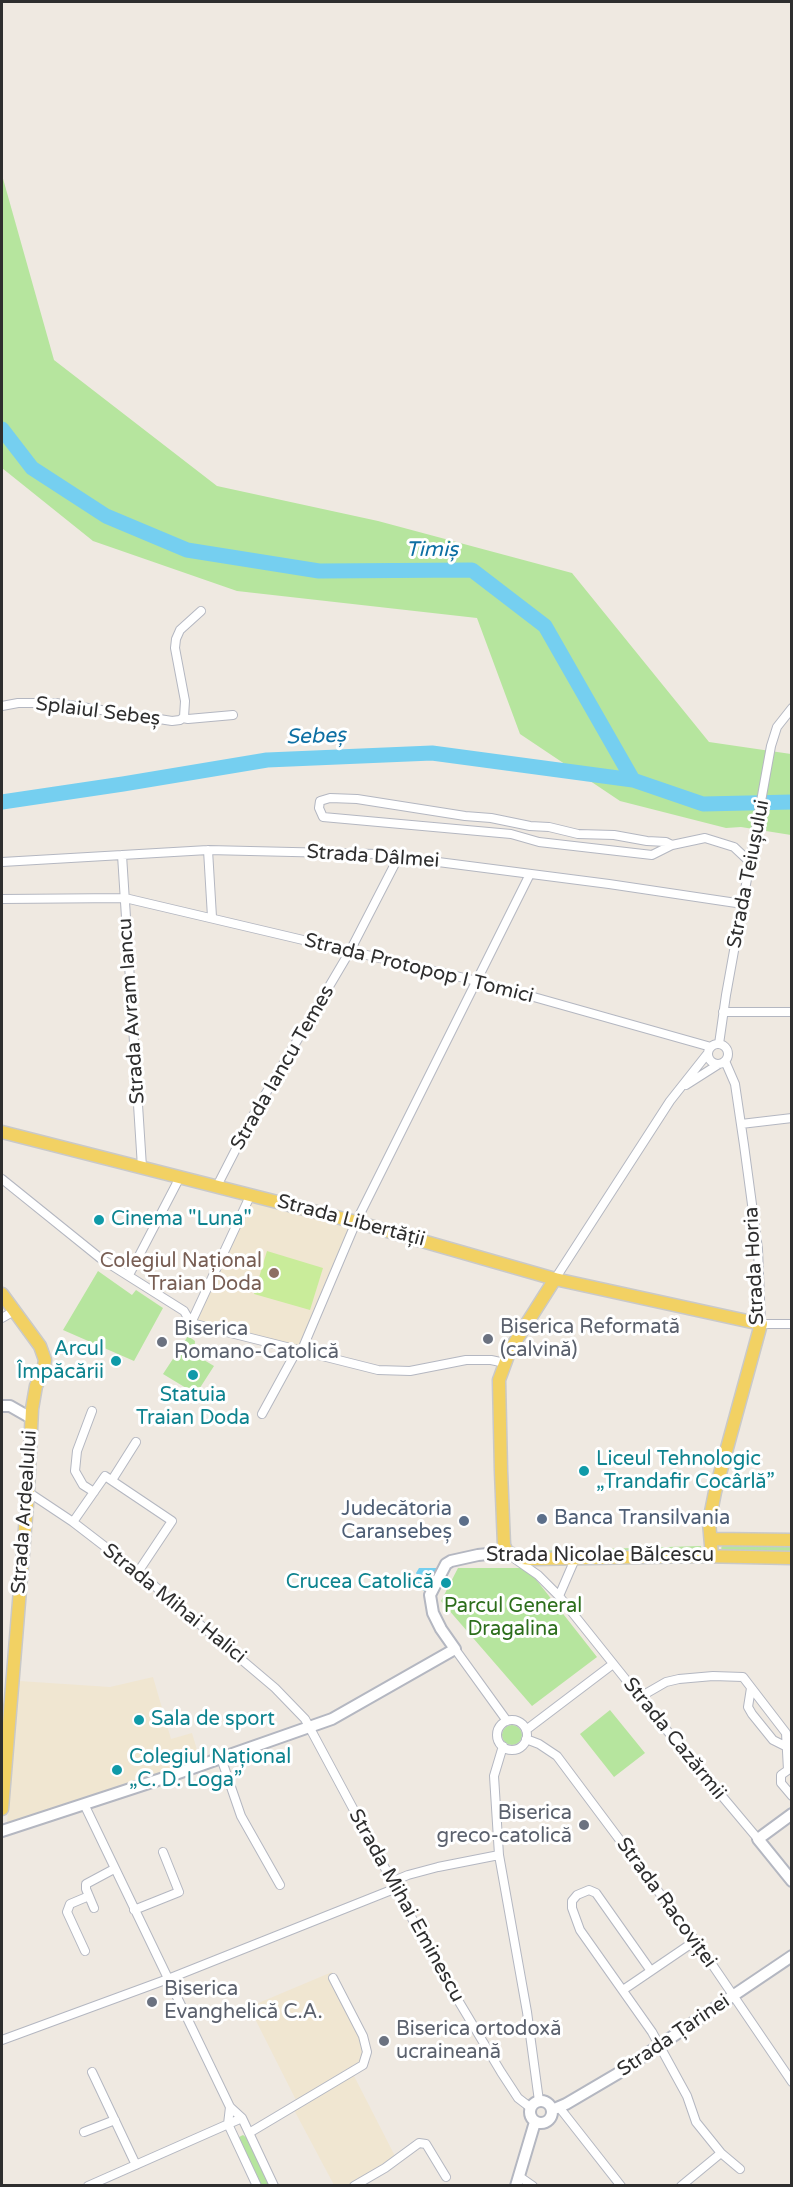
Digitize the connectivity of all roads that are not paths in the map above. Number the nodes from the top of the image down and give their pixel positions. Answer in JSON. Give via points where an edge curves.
{"nodes":[{"id":1,"x":201,"y":611,"type":"dead end"},
{"id":2,"x":2,"y":706,"type":"edge"},
{"id":3,"x":792,"y":708,"type":"edge"},
{"id":4,"x":233,"y":715,"type":"dead end"},
{"id":5,"x":183,"y":718,"type":"junction"},
{"id":6,"x":672,"y":845,"type":"junction"},
{"id":7,"x":208,"y":850,"type":"junction"},
{"id":8,"x":122,"y":855,"type":"junction"},
{"id":9,"x":399,"y":856,"type":"junction"},
{"id":10,"x":2,"y":862,"type":"edge"},
{"id":11,"x":751,"y":863,"type":"junction"},
{"id":12,"x":530,"y":874,"type":"junction"},
{"id":13,"x":125,"y":898,"type":"junction"},
{"id":14,"x":2,"y":899,"type":"edge"},
{"id":15,"x":743,"y":904,"type":"junction"},
{"id":16,"x":212,"y":918,"type":"junction"},
{"id":17,"x":350,"y":951,"type":"junction"},
{"id":18,"x":477,"y":981,"type":"junction"},
{"id":19,"x":723,"y":1012,"type":"junction"},
{"id":20,"x":792,"y":1012,"type":"edge"},
{"id":21,"x":713,"y":1048,"type":"junction"},
{"id":22,"x":722,"y":1063,"type":"junction"},
{"id":23,"x":680,"y":1089,"type":"junction"},
{"id":24,"x":792,"y":1118,"type":"edge"},
{"id":25,"x":741,"y":1125,"type":"junction"},
{"id":26,"x":3,"y":1132,"type":"edge"},
{"id":27,"x":142,"y":1167,"type":"junction"},
{"id":28,"x":180,"y":1177,"type":"junction"},
{"id":29,"x":2,"y":1179,"type":"edge"},
{"id":30,"x":217,"y":1186,"type":"junction"},
{"id":31,"x":251,"y":1194,"type":"junction"},
{"id":32,"x":356,"y":1222,"type":"junction"},
{"id":33,"x":129,"y":1275,"type":"junction"},
{"id":34,"x":555,"y":1279,"type":"junction"},
{"id":35,"x":2,"y":1294,"type":"edge"},
{"id":36,"x":14,"y":1311,"type":"junction"},
{"id":37,"x":2,"y":1318,"type":"edge"},
{"id":38,"x":191,"y":1323,"type":"junction"},
{"id":39,"x":761,"y":1324,"type":"junction"},
{"id":40,"x":792,"y":1324,"type":"edge"},
{"id":41,"x":299,"y":1351,"type":"junction"},
{"id":42,"x":505,"y":1363,"type":"junction"},
{"id":43,"x":2,"y":1406,"type":"edge"},
{"id":44,"x":92,"y":1411,"type":"dead end"},
{"id":45,"x":262,"y":1414,"type":"dead end"},
{"id":46,"x":31,"y":1418,"type":"junction"},
{"id":47,"x":136,"y":1442,"type":"dead end"},
{"id":48,"x":109,"y":1478,"type":"junction"},
{"id":49,"x":28,"y":1492,"type":"junction"},
{"id":50,"x":94,"y":1492,"type":"junction"},
{"id":51,"x":73,"y":1522,"type":"junction"},
{"id":52,"x":712,"y":1539,"type":"junction"},
{"id":53,"x":792,"y":1540,"type":"edge"},
{"id":54,"x":507,"y":1552,"type":"junction"},
{"id":55,"x":711,"y":1556,"type":"junction"},
{"id":56,"x":792,"y":1558,"type":"edge"},
{"id":57,"x":575,"y":1559,"type":"junction"},
{"id":58,"x":138,"y":1572,"type":"junction"},
{"id":59,"x":559,"y":1596,"type":"junction"},
{"id":60,"x":455,"y":1649,"type":"junction"},
{"id":61,"x":613,"y":1664,"type":"junction"},
{"id":62,"x":751,"y":1688,"type":"junction"},
{"id":63,"x":639,"y":1697,"type":"junction"},
{"id":64,"x":507,"y":1721,"type":"junction"},
{"id":65,"x":311,"y":1728,"type":"junction"},
{"id":66,"x":526,"y":1730,"type":"junction"},
{"id":67,"x":526,"y":1739,"type":"junction"},
{"id":68,"x":503,"y":1746,"type":"junction"},
{"id":69,"x":787,"y":1747,"type":"junction"},
{"id":70,"x":221,"y":1758,"type":"junction"},
{"id":71,"x":792,"y":1797,"type":"edge"},
{"id":72,"x":84,"y":1804,"type":"junction"},
{"id":73,"x":2,"y":1809,"type":"edge"},
{"id":74,"x":792,"y":1814,"type":"edge"},
{"id":75,"x":2,"y":1831,"type":"edge"},
{"id":76,"x":758,"y":1839,"type":"junction"},
{"id":77,"x":163,"y":1852,"type":"dead end"},
{"id":78,"x":499,"y":1855,"type":"junction"},
{"id":79,"x":114,"y":1869,"type":"junction"},
{"id":80,"x":792,"y":1881,"type":"edge"},
{"id":81,"x":280,"y":1884,"type":"dead end"},
{"id":82,"x":393,"y":1886,"type":"junction"},
{"id":83,"x":89,"y":1896,"type":"junction"},
{"id":84,"x":94,"y":1908,"type":"dead end"},
{"id":85,"x":134,"y":1910,"type":"junction"},
{"id":86,"x":695,"y":1941,"type":"junction"},
{"id":87,"x":85,"y":1951,"type":"dead end"},
{"id":88,"x":792,"y":1956,"type":"edge"},
{"id":89,"x":651,"y":1971,"type":"junction"},
{"id":90,"x":168,"y":1978,"type":"junction"},
{"id":91,"x":333,"y":1978,"type":"dead end"},
{"id":92,"x":623,"y":1990,"type":"junction"},
{"id":93,"x":733,"y":1996,"type":"junction"},
{"id":94,"x":2,"y":2040,"type":"edge"},
{"id":95,"x":660,"y":2046,"type":"junction"},
{"id":96,"x":92,"y":2072,"type":"dead end"},
{"id":97,"x":792,"y":2082,"type":"edge"},
{"id":98,"x":535,"y":2105,"type":"junction"},
{"id":99,"x":230,"y":2107,"type":"junction"},
{"id":100,"x":556,"y":2109,"type":"junction"},
{"id":101,"x":242,"y":2118,"type":"junction"},
{"id":102,"x":115,"y":2120,"type":"junction"},
{"id":103,"x":535,"y":2122,"type":"junction"},
{"id":104,"x":228,"y":2124,"type":"junction"},
{"id":105,"x":84,"y":2132,"type":"dead end"},
{"id":106,"x":249,"y":2133,"type":"junction"},
{"id":107,"x":721,"y":2153,"type":"junction"},
{"id":108,"x":136,"y":2165,"type":"junction"},
{"id":109,"x":740,"y":2169,"type":"dead end"},
{"id":110,"x":111,"y":2176,"type":"junction"},
{"id":111,"x":446,"y":2176,"type":"dead end"},
{"id":112,"x":518,"y":2181,"type":"edge"},
{"id":113,"x":88,"y":2186,"type":"edge"},
{"id":114,"x":116,"y":2186,"type":"edge"},
{"id":115,"x":256,"y":2186,"type":"edge"},
{"id":116,"x":274,"y":2186,"type":"edge"},
{"id":117,"x":354,"y":2186,"type":"edge"},
{"id":118,"x":533,"y":2186,"type":"edge"},
{"id":119,"x":621,"y":2186,"type":"edge"},
{"id":120,"x":681,"y":2186,"type":"edge"}],
"edges":[{"from":1,"to":5,"type":"street","name":"Splaiul Sebeș","via":[[180,630],[176,639],[185,701]]},
{"from":2,"to":5,"type":"street","name":"Splaiul Sebeș","via":[[56,703],[172,722]]},
{"from":3,"to":11,"type":"street","name":"Strada Teiușului","via":[[777,727]]},
{"from":4,"to":5,"type":"street"},
{"from":6,"to":6,"type":"street","via":[[652,855],[539,842],[511,834],[323,817],[319,808],[320,801],[330,798],[357,799]]},
{"from":6,"to":11,"type":"street","via":[[705,838],[734,847]]},
{"from":7,"to":8,"type":"street","name":"Strada Dâlmei"},
{"from":7,"to":9,"type":"street","name":"Strada Dâlmei"},
{"from":7,"to":16,"type":"street"},
{"from":8,"to":10,"type":"street","name":"Strada Dâlmei"},
{"from":8,"to":13,"type":"street","name":"Strada Avram Iancu"},
{"from":9,"to":12,"type":"street","name":"Strada Dâlmei"},
{"from":9,"to":17,"type":"street","name":"Strada Iancu Temes"},
{"from":11,"to":15,"type":"street","name":"Strada Teiușului"},
{"from":12,"to":15,"type":"street","name":"Strada Dâlmei"},
{"from":12,"to":18,"type":"street"},
{"from":13,"to":14,"type":"street","name":"Strada Protopop I Tomici"},
{"from":13,"to":16,"type":"street","name":"Strada Protopop I Tomici"},
{"from":13,"to":27,"type":"street","name":"Strada Avram Iancu"},
{"from":15,"to":19,"type":"street","name":"Strada Teiușului"},
{"from":16,"to":17,"type":"street","name":"Strada Protopop I Tomici"},
{"from":17,"to":18,"type":"street","name":"Strada Protopop I Tomici"},
{"from":17,"to":30,"type":"street","name":"Strada Iancu Temes","via":[[256,1110]]},
{"from":18,"to":21,"type":"street","name":"Strada Protopop I Tomici"},
{"from":18,"to":32,"type":"street"},
{"from":19,"to":20,"type":"street"},
{"from":19,"to":21,"type":"street","name":"Strada Teiușului"},
{"from":21,"to":22,"type":"street","via":[[711,1061]]},
{"from":21,"to":22,"type":"street","name":"Strada Horia","via":[[727,1050],[728,1056]]},
{"from":21,"to":23,"type":"street"},
{"from":22,"to":23,"type":"street"},
{"from":22,"to":25,"type":"street","name":"Strada Horia","via":[[735,1084]]},
{"from":23,"to":34,"type":"street"},
{"from":24,"to":25,"type":"street"},
{"from":25,"to":39,"type":"street","name":"Strada Horia","via":[[758,1249]]},
{"from":26,"to":27,"type":"main road","name":"Strada Libertății"},
{"from":27,"to":28,"type":"main road","name":"Strada Libertății"},
{"from":28,"to":30,"type":"main road","name":"Strada Libertății"},
{"from":28,"to":33,"type":"street"},
{"from":29,"to":33,"type":"street","via":[[100,1258]]},
{"from":30,"to":31,"type":"main road","name":"Strada Libertății"},
{"from":31,"to":32,"type":"main road","name":"Strada Libertății"},
{"from":31,"to":38,"type":"street"},
{"from":32,"to":34,"type":"main road","name":"Strada Libertății"},
{"from":32,"to":41,"type":"street"},
{"from":33,"to":38,"type":"street","via":[[184,1311]]},
{"from":34,"to":39,"type":"main road","name":"Strada Libertății"},
{"from":34,"to":42,"type":"main road"},
{"from":35,"to":36,"type":"main road"},
{"from":36,"to":37,"type":"street"},
{"from":36,"to":46,"type":"main road","name":"Strada Ardealului","via":[[45,1359]]},
{"from":38,"to":41,"type":"street"},
{"from":39,"to":40,"type":"street"},
{"from":39,"to":52,"type":"main road","name":"Strada Horia","via":[[715,1492],[709,1522]]},
{"from":41,"to":42,"type":"street","via":[[397,1372],[466,1360]]},
{"from":41,"to":45,"type":"street"},
{"from":42,"to":54,"type":"main road","via":[[499,1395]]},
{"from":43,"to":46,"type":"street","via":[[10,1406]]},
{"from":44,"to":50,"type":"street","via":[[77,1451],[75,1471],[83,1485]]},
{"from":46,"to":49,"type":"main road","name":"Strada Ardealului"},
{"from":47,"to":48,"type":"street"},
{"from":48,"to":50,"type":"street"},
{"from":48,"to":58,"type":"street","via":[[172,1521]]},
{"from":49,"to":51,"type":"street","name":"Strada Mihai Halici"},
{"from":49,"to":73,"type":"main road","name":"Strada Ardealului"},
{"from":50,"to":51,"type":"street"},
{"from":51,"to":58,"type":"street","name":"Strada Mihai Halici"},
{"from":52,"to":53,"type":"main road","name":"Strada Nicolae Bălcescu"},
{"from":52,"to":55,"type":"main road","name":"Strada Horia"},
{"from":54,"to":57,"type":"main road","name":"Strada Nicolae Bălcescu","via":[[522,1558]]},
{"from":54,"to":59,"type":"street","name":"Strada Cazărmii"},
{"from":54,"to":60,"type":"street","name":"Strada Nicolae Bălcescu","via":[[446,1564],[430,1595],[433,1613]]},
{"from":55,"to":56,"type":"main road","name":"Strada Nicolae Bălcescu"},
{"from":55,"to":57,"type":"main road","name":"Strada Nicolae Bălcescu"},
{"from":57,"to":59,"type":"street"},
{"from":58,"to":65,"type":"street","name":"Strada Mihai Halici","via":[[275,1688]]},
{"from":59,"to":61,"type":"street","name":"Strada Cazărmii"},
{"from":60,"to":64,"type":"street"},
{"from":60,"to":65,"type":"street"},
{"from":61,"to":63,"type":"street","name":"Strada Cazărmii"},
{"from":61,"to":66,"type":"street"},
{"from":62,"to":63,"type":"street","via":[[743,1677],[693,1677],[666,1682]]},
{"from":62,"to":69,"type":"street","via":[[786,1733]]},
{"from":62,"to":69,"type":"street","via":[[748,1707],[752,1714],[773,1740]]},
{"from":63,"to":76,"type":"street","name":"Strada Cazărmii"},
{"from":64,"to":66,"type":"street","via":[[516,1720]]},
{"from":64,"to":68,"type":"street","via":[[497,1735]]},
{"from":65,"to":70,"type":"street"},
{"from":65,"to":82,"type":"street","name":"Strada Mihai Eminescu"},
{"from":66,"to":67,"type":"street"},
{"from":67,"to":68,"type":"street","via":[[516,1749]]},
{"from":67,"to":86,"type":"street","name":"Strada Racoviței","via":[[557,1756]]},
{"from":68,"to":78,"type":"street","via":[[494,1776]]},
{"from":69,"to":71,"type":"street","via":[[788,1770],[781,1775],[781,1783]]},
{"from":70,"to":72,"type":"street"},
{"from":70,"to":81,"type":"street","via":[[241,1816]]},
{"from":72,"to":75,"type":"street"},
{"from":72,"to":79,"type":"street"},
{"from":74,"to":76,"type":"street"},
{"from":76,"to":80,"type":"street","name":"Strada Cazărmii"},
{"from":77,"to":85,"type":"street","via":[[179,1892]]},
{"from":78,"to":82,"type":"street","via":[[408,1875]]},
{"from":78,"to":98,"type":"street","via":[[527,2012]]},
{"from":79,"to":83,"type":"street","via":[[86,1884]]},
{"from":79,"to":85,"type":"street"},
{"from":82,"to":90,"type":"street"},
{"from":82,"to":98,"type":"street","name":"Strada Mihai Eminescu","via":[[518,2098]]},
{"from":83,"to":84,"type":"street"},
{"from":83,"to":87,"type":"street","via":[[67,1908]]},
{"from":85,"to":90,"type":"street"},
{"from":86,"to":89,"type":"street"},
{"from":86,"to":93,"type":"street","name":"Strada Racoviței"},
{"from":88,"to":93,"type":"street","name":"Strada Țarinei"},
{"from":89,"to":92,"type":"street"},
{"from":89,"to":92,"type":"street","via":[[596,1893],[589,1890],[577,1895],[572,1908],[580,1930]]},
{"from":90,"to":94,"type":"street"},
{"from":90,"to":99,"type":"street"},
{"from":91,"to":106,"type":"street","via":[[363,2036],[367,2052],[363,2065]]},
{"from":92,"to":95,"type":"street"},
{"from":93,"to":95,"type":"street","name":"Strada Țarinei"},
{"from":93,"to":97,"type":"street","name":"Strada Racoviței"},
{"from":95,"to":100,"type":"street","name":"Strada Țarinei"},
{"from":95,"to":107,"type":"street","via":[[696,2122]]},
{"from":96,"to":102,"type":"street"},
{"from":98,"to":100,"type":"street","via":[[548,2103]]},
{"from":98,"to":103,"type":"street","via":[[531,2116]]},
{"from":99,"to":101,"type":"street"},
{"from":99,"to":104,"type":"street"},
{"from":100,"to":103,"type":"street","via":[[546,2122]]},
{"from":100,"to":119,"type":"street"},
{"from":101,"to":104,"type":"street"},
{"from":101,"to":106,"type":"street"},
{"from":102,"to":105,"type":"street"},
{"from":102,"to":108,"type":"street"},
{"from":103,"to":112,"type":"street"},
{"from":104,"to":108,"type":"street"},
{"from":104,"to":115,"type":"street"},
{"from":106,"to":116,"type":"street"},
{"from":107,"to":109,"type":"street"},
{"from":107,"to":120,"type":"street"},
{"from":108,"to":110,"type":"street"},
{"from":110,"to":113,"type":"street"},
{"from":110,"to":114,"type":"street"},
{"from":111,"to":117,"type":"street","via":[[426,2144],[419,2143]]},
{"from":112,"to":118,"type":"street"}]}
